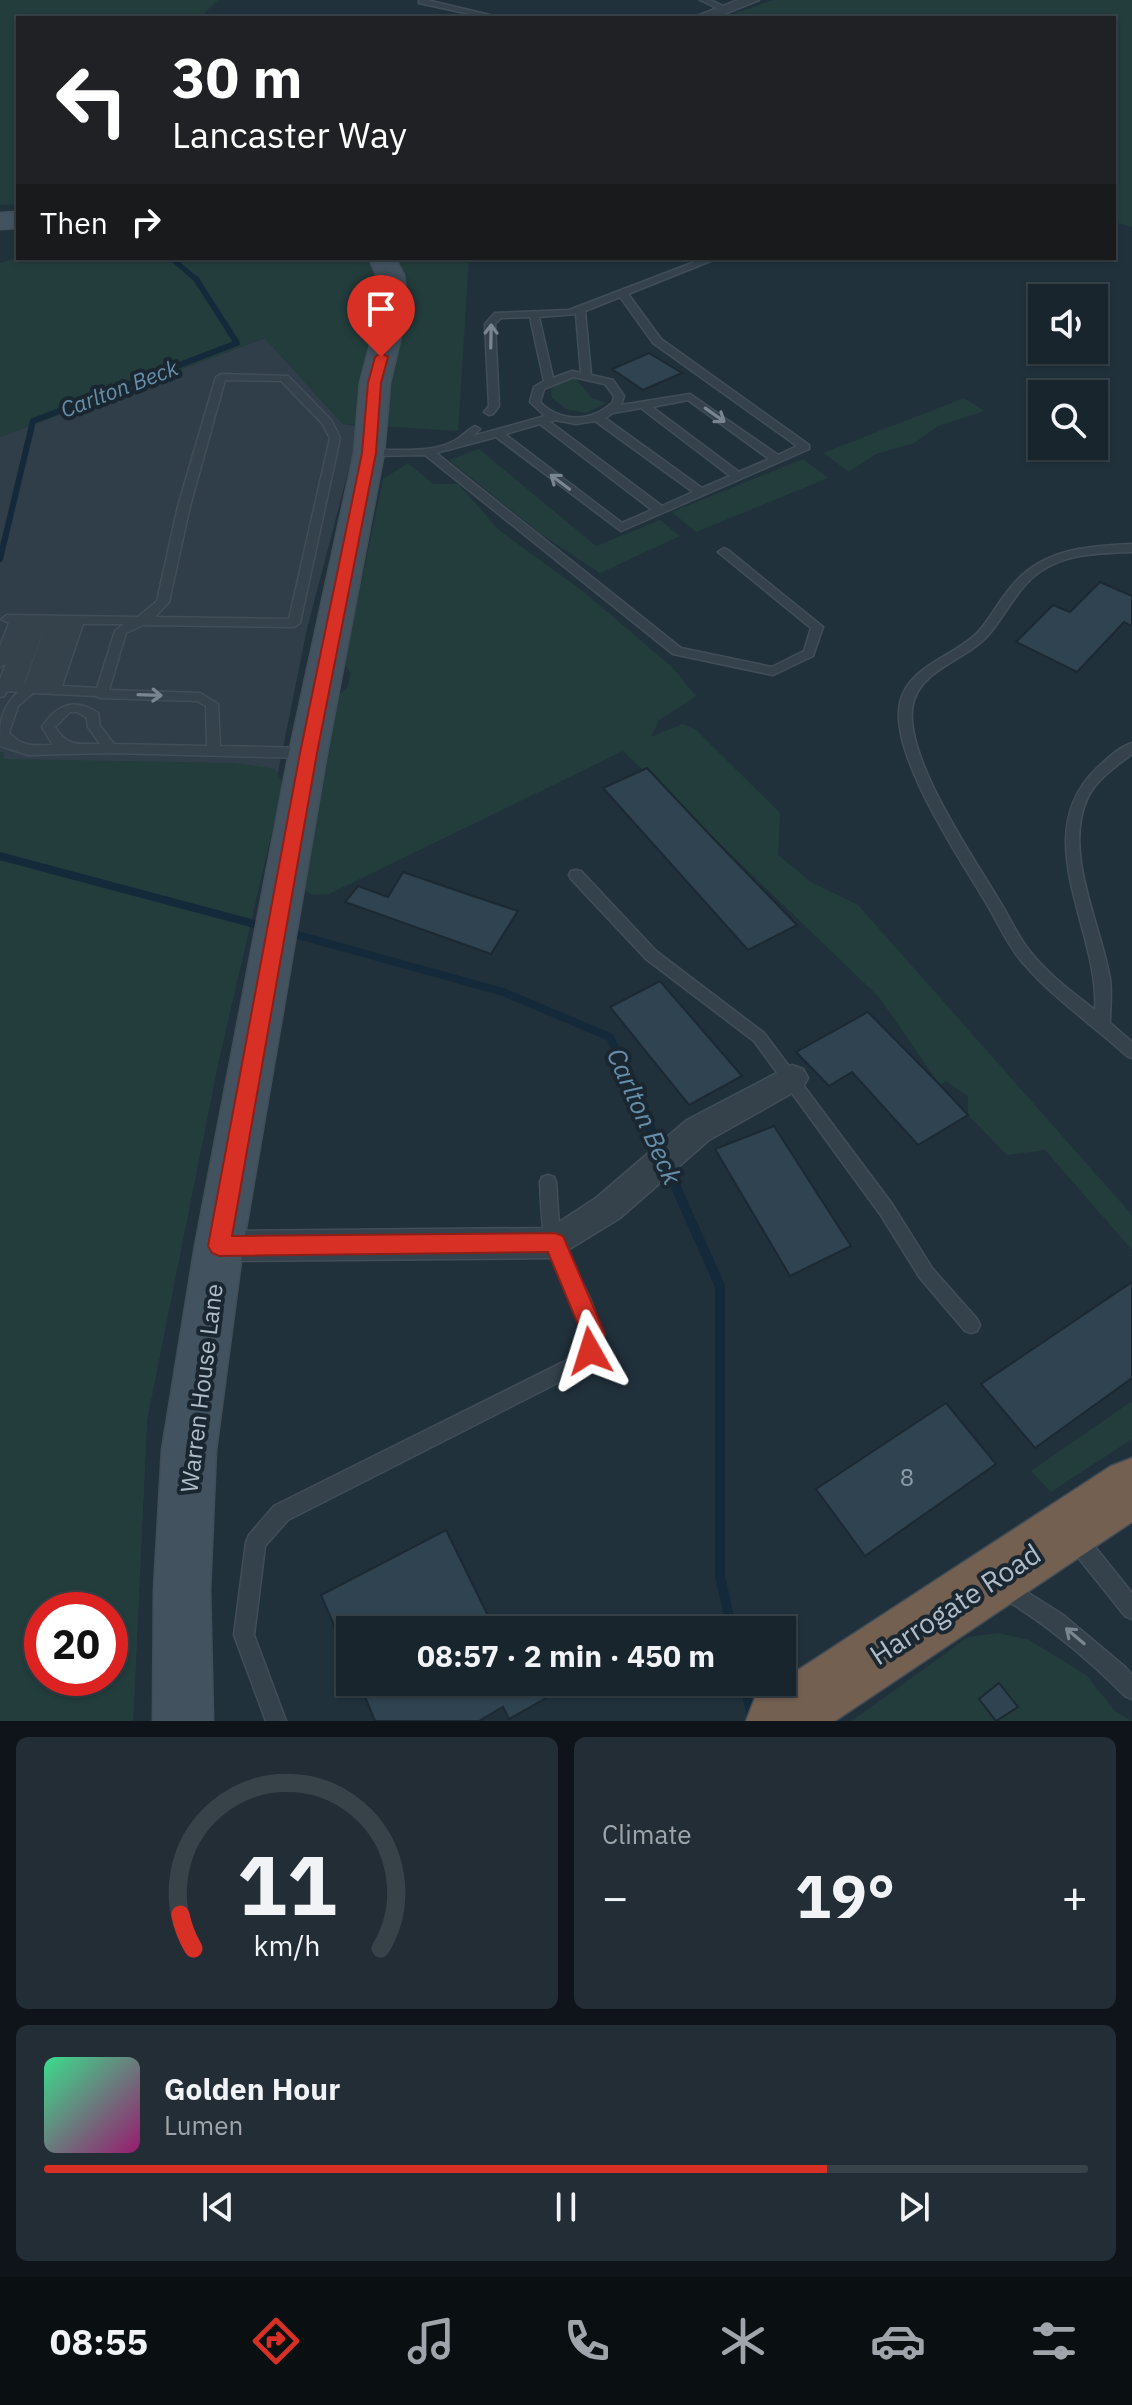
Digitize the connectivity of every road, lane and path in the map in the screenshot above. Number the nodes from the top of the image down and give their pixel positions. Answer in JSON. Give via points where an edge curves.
{"nodes":[{"id":1,"x":704,"y":0,"type":"edge"},
{"id":2,"x":752,"y":0,"type":"edge"},
{"id":3,"x":422,"y":1,"type":"edge"},
{"id":4,"x":726,"y":9,"type":"junction"},
{"id":5,"x":489,"y":16,"type":"edge"},
{"id":6,"x":705,"y":16,"type":"edge"},
{"id":7,"x":383,"y":260,"type":"edge"},
{"id":8,"x":708,"y":260,"type":"edge"},
{"id":9,"x":622,"y":293,"type":"junction"},
{"id":10,"x":575,"y":311,"type":"junction"},
{"id":11,"x":534,"y":314,"type":"junction"},
{"id":12,"x":586,"y":375,"type":"junction"},
{"id":13,"x":548,"y":380,"type":"junction"},
{"id":14,"x":645,"y":406,"type":"junction"},
{"id":15,"x":613,"y":410,"type":"junction"},
{"id":16,"x":489,"y":412,"type":"dead end"},
{"id":17,"x":555,"y":417,"type":"junction"},
{"id":18,"x":597,"y":417,"type":"junction"},
{"id":19,"x":542,"y":421,"type":"junction"},
{"id":20,"x":475,"y":429,"type":"dead end"},
{"id":21,"x":500,"y":435,"type":"junction"},
{"id":22,"x":453,"y":447,"type":"junction"},
{"id":23,"x":428,"y":452,"type":"junction"},
{"id":24,"x":369,"y":453,"type":"junction"},
{"id":25,"x":778,"y":460,"type":"junction"},
{"id":26,"x":738,"y":477,"type":"junction"},
{"id":27,"x":701,"y":493,"type":"junction"},
{"id":28,"x":661,"y":511,"type":"junction"},
{"id":29,"x":1132,"y":548,"type":"edge"},
{"id":30,"x":724,"y":552,"type":"dead end"},
{"id":31,"x":42,"y":620,"type":"junction"},
{"id":32,"x":137,"y":622,"type":"junction"},
{"id":33,"x":0,"y":663,"type":"edge"},
{"id":34,"x":5,"y":688,"type":"edge"},
{"id":35,"x":43,"y":689,"type":"junction"},
{"id":36,"x":101,"y":692,"type":"junction"},
{"id":37,"x":7,"y":744,"type":"edge"},
{"id":38,"x":1132,"y":747,"type":"edge"},
{"id":39,"x":110,"y":748,"type":"junction"},
{"id":40,"x":74,"y":750,"type":"junction"},
{"id":41,"x":214,"y":750,"type":"junction"},
{"id":42,"x":308,"y":753,"type":"junction"},
{"id":43,"x":576,"y":875,"type":"dead end"},
{"id":44,"x":1102,"y":1027,"type":"junction"},
{"id":45,"x":1132,"y":1052,"type":"edge"},
{"id":46,"x":792,"y":1078,"type":"junction"},
{"id":47,"x":548,"y":1182,"type":"dead end"},
{"id":48,"x":555,"y":1243,"type":"junction"},
{"id":49,"x":219,"y":1246,"type":"junction"},
{"id":50,"x":971,"y":1325,"type":"dead end"},
{"id":51,"x":1132,"y":1487,"type":"edge"},
{"id":52,"x":1068,"y":1530,"type":"junction"},
{"id":53,"x":991,"y":1581,"type":"junction"},
{"id":54,"x":1132,"y":1609,"type":"edge"},
{"id":55,"x":1132,"y":1689,"type":"edge"},
{"id":56,"x":802,"y":1705,"type":"edge"},
{"id":57,"x":183,"y":1721,"type":"edge"},
{"id":58,"x":276,"y":1721,"type":"edge"}],
"edges":[{"from":1,"to":4,"type":"lane"},
{"from":2,"to":4,"type":"street"},
{"from":3,"to":5,"type":"lane"},
{"from":4,"to":6,"type":"street"},
{"from":7,"to":24,"type":"street","name":"Warren House Lane","via":[[394,307],[375,383]]},
{"from":8,"to":9,"type":"lane"},
{"from":9,"to":10,"type":"lane"},
{"from":9,"to":25,"type":"lane","via":[[657,341],[805,447]]},
{"from":10,"to":11,"type":"lane"},
{"from":10,"to":12,"type":"lane"},
{"from":11,"to":13,"type":"lane"},
{"from":16,"to":11,"type":"lane","one_way":true,"via":[[494,406],[490,324],[498,315]]},
{"from":12,"to":13,"type":"lane"},
{"from":12,"to":15,"type":"lane","via":[[616,389]]},
{"from":13,"to":17,"type":"lane","via":[[535,394],[535,402]]},
{"from":14,"to":15,"type":"lane"},
{"from":14,"to":25,"type":"lane","one_way":true,"via":[[690,397]]},
{"from":14,"to":26,"type":"lane"},
{"from":15,"to":18,"type":"lane"},
{"from":17,"to":18,"type":"lane"},
{"from":17,"to":19,"type":"lane"},
{"from":18,"to":27,"type":"lane"},
{"from":19,"to":21,"type":"lane"},
{"from":19,"to":28,"type":"lane"},
{"from":20,"to":22,"type":"lane"},
{"from":21,"to":22,"type":"lane"},
{"from":28,"to":21,"type":"lane","one_way":true,"via":[[621,528]]},
{"from":22,"to":23,"type":"lane"},
{"from":23,"to":24,"type":"lane"},
{"from":23,"to":30,"type":"lane","via":[[677,651],[773,671],[809,653],[817,627]]},
{"from":24,"to":42,"type":"street","name":"Warren House Lane"},
{"from":25,"to":26,"type":"lane"},
{"from":26,"to":27,"type":"lane"},
{"from":27,"to":28,"type":"lane"},
{"from":29,"to":44,"type":"lane","via":[[1086,549],[1038,567],[980,637],[929,670],[905,706],[908,737],[938,809],[1027,957]]},
{"from":31,"to":32,"type":"lane"},
{"from":31,"to":33,"type":"lane"},
{"from":31,"to":34,"type":"lane"},
{"from":31,"to":35,"type":"lane"},
{"from":31,"to":35,"type":"lane"},
{"from":32,"to":32,"type":"lane","via":[[294,623],[335,438],[327,422],[284,378],[221,377],[163,602],[156,613]]},
{"from":32,"to":36,"type":"lane","via":[[121,631]]},
{"from":34,"to":35,"type":"lane"},
{"from":35,"to":36,"type":"lane"},
{"from":35,"to":37,"type":"lane","via":[[12,704],[2,734]]},
{"from":36,"to":41,"type":"lane","one_way":true,"via":[[200,697],[212,704]]},
{"from":37,"to":40,"type":"lane","via":[[28,750]]},
{"from":38,"to":44,"type":"lane","via":[[1081,796],[1073,826],[1080,888],[1103,982]]},
{"from":39,"to":40,"type":"lane"},
{"from":39,"to":40,"type":"lane","via":[[94,727],[93,716],[82,707],[70,707],[56,714],[48,727],[58,742]]},
{"from":39,"to":41,"type":"lane"},
{"from":41,"to":42,"type":"lane"},
{"from":42,"to":49,"type":"street","name":"Warren House Lane"},
{"from":43,"to":46,"type":"lane","via":[[651,955],[759,1037]]},
{"from":44,"to":45,"type":"lane"},
{"from":46,"to":48,"type":"street","via":[[698,1130],[608,1208]]},
{"from":46,"to":50,"type":"lane","via":[[926,1273]]},
{"from":47,"to":48,"type":"lane"},
{"from":48,"to":49,"type":"street"},
{"from":48,"to":58,"type":"lane","via":[[593,1334],[581,1362],[281,1513],[256,1542],[244,1635]]},
{"from":49,"to":57,"type":"street","name":"Warren House Lane","via":[[189,1450]]},
{"from":51,"to":52,"type":"highway","name":"Harrogate Road"},
{"from":52,"to":53,"type":"highway","name":"Harrogate Road"},
{"from":52,"to":54,"type":"lane"},
{"from":55,"to":53,"type":"lane","one_way":true,"via":[[1047,1612]]},
{"from":53,"to":56,"type":"highway","name":"Harrogate Road"}]}
